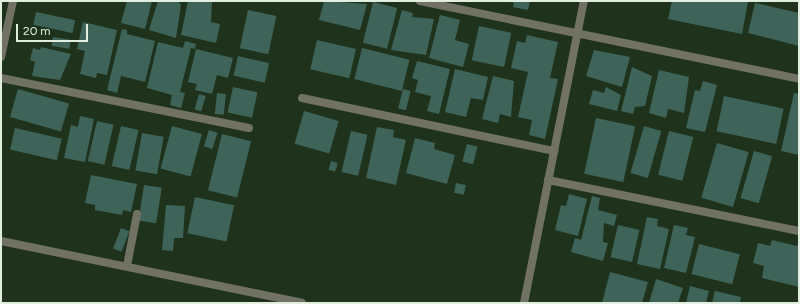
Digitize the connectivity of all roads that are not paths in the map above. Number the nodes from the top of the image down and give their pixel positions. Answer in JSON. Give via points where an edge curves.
{"nodes":[{"id":1,"x":13,"y":1,"type":"edge"},
{"id":2,"x":420,"y":1,"type":"edge"},
{"id":3,"x":584,"y":1,"type":"edge"},
{"id":4,"x":578,"y":33,"type":"junction"},
{"id":5,"x":1,"y":57,"type":"edge"},
{"id":6,"x":1,"y":78,"type":"edge"},
{"id":7,"x":799,"y":79,"type":"edge"},
{"id":8,"x":302,"y":98,"type":"dead end"},
{"id":9,"x":249,"y":128,"type":"dead end"},
{"id":10,"x":554,"y":151,"type":"junction"},
{"id":11,"x":548,"y":180,"type":"junction"},
{"id":12,"x":137,"y":214,"type":"dead end"},
{"id":13,"x":799,"y":231,"type":"edge"},
{"id":14,"x":1,"y":240,"type":"edge"},
{"id":15,"x":128,"y":266,"type":"junction"},
{"id":16,"x":302,"y":303,"type":"edge"},
{"id":17,"x":524,"y":303,"type":"edge"}],
"edges":[{"from":1,"to":5,"type":"street"},
{"from":2,"to":4,"type":"street"},
{"from":3,"to":4,"type":"street"},
{"from":4,"to":7,"type":"street"},
{"from":4,"to":10,"type":"street"},
{"from":6,"to":9,"type":"street"},
{"from":8,"to":10,"type":"street"},
{"from":10,"to":11,"type":"street"},
{"from":11,"to":13,"type":"street"},
{"from":11,"to":17,"type":"street"},
{"from":12,"to":15,"type":"street"},
{"from":14,"to":15,"type":"street"},
{"from":15,"to":16,"type":"street"}]}
